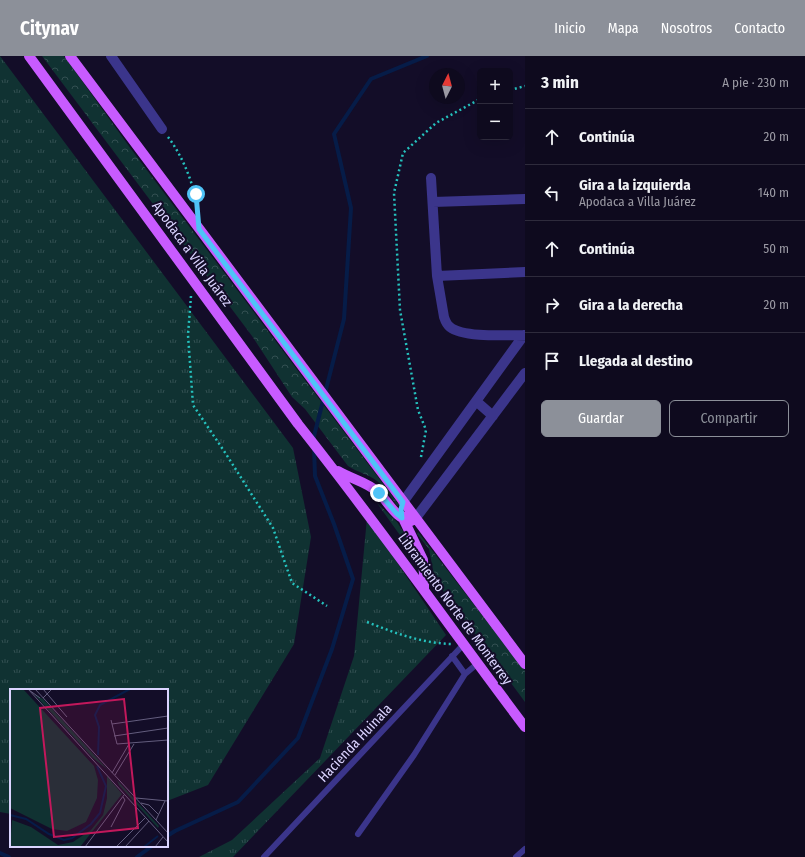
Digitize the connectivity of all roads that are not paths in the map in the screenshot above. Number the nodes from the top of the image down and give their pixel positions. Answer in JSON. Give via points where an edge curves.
{"nodes":[{"id":1,"x":29,"y":56,"type":"edge"},
{"id":2,"x":70,"y":56,"type":"edge"},
{"id":3,"x":111,"y":56,"type":"edge"},
{"id":4,"x":162,"y":129,"type":"road end"},
{"id":5,"x":431,"y":178,"type":"dead end"},
{"id":6,"x":525,"y":199,"type":"edge"},
{"id":7,"x":433,"y":202,"type":"junction"},
{"id":8,"x":525,"y":272,"type":"edge"},
{"id":9,"x":437,"y":276,"type":"junction"},
{"id":10,"x":525,"y":335,"type":"edge"},
{"id":11,"x":525,"y":373,"type":"edge"},
{"id":12,"x":476,"y":401,"type":"junction"},
{"id":13,"x":493,"y":416,"type":"junction"},
{"id":14,"x":358,"y":443,"type":"joint"},
{"id":15,"x":333,"y":468,"type":"junction"},
{"id":16,"x":403,"y":502,"type":"junction"},
{"id":17,"x":402,"y":518,"type":"junction"},
{"id":18,"x":415,"y":519,"type":"junction"},
{"id":19,"x":424,"y":589,"type":"junction"},
{"id":20,"x":463,"y":645,"type":"junction"},
{"id":21,"x":452,"y":656,"type":"junction"},
{"id":22,"x":477,"y":664,"type":"junction"},
{"id":23,"x":525,"y":664,"type":"edge"},
{"id":24,"x":465,"y":674,"type":"junction"},
{"id":25,"x":525,"y":727,"type":"edge"},
{"id":26,"x":358,"y":834,"type":"dead end"},
{"id":27,"x":525,"y":849,"type":"edge"},
{"id":28,"x":264,"y":857,"type":"edge"},
{"id":29,"x":516,"y":857,"type":"edge"}],
"edges":[{"from":1,"to":15,"type":"main road","name":"Apodaca a Villa Juárez","via":[[298,424]]},
{"from":2,"to":14,"type":"main road","name":"Apodaca a Villa Juárez"},
{"from":3,"to":4,"type":"street"},
{"from":5,"to":7,"type":"street"},
{"from":6,"to":7,"type":"street"},
{"from":7,"to":9,"type":"street"},
{"from":8,"to":9,"type":"street"},
{"from":9,"to":10,"type":"street","via":[[444,317],[449,327],[479,335]]},
{"from":10,"to":12,"type":"street"},
{"from":11,"to":13,"type":"street"},
{"from":12,"to":13,"type":"street"},
{"from":12,"to":16,"type":"street"},
{"from":13,"to":18,"type":"street"},
{"from":14,"to":16,"type":"main road","name":"Libramiento Norte de Monterrey"},
{"from":15,"to":17,"type":"main road","via":[[372,487]]},
{"from":15,"to":19,"type":"main road","name":"Libramiento Norte de Monterrey"},
{"from":16,"to":17,"type":"main road"},
{"from":16,"to":18,"type":"main road","name":"Libramiento Norte de Monterrey"},
{"from":17,"to":18,"type":"main road","via":[[411,521]]},
{"from":17,"to":19,"type":"main road","via":[[423,560]]},
{"from":18,"to":23,"type":"main road","name":"Libramiento Norte de Monterrey"},
{"from":19,"to":20,"type":"main road","name":"Libramiento Norte de Monterrey"},
{"from":20,"to":21,"type":"lane","name":"Hacienda Huinala"},
{"from":20,"to":22,"type":"main road","name":"Libramiento Norte de Monterrey"},
{"from":21,"to":24,"type":"lane"},
{"from":21,"to":28,"type":"lane","name":"Hacienda Huinala"},
{"from":22,"to":24,"type":"lane"},
{"from":22,"to":25,"type":"main road","name":"Libramiento Norte de Monterrey"},
{"from":24,"to":26,"type":"lane","via":[[414,755]]},
{"from":27,"to":29,"type":"lane"}]}
